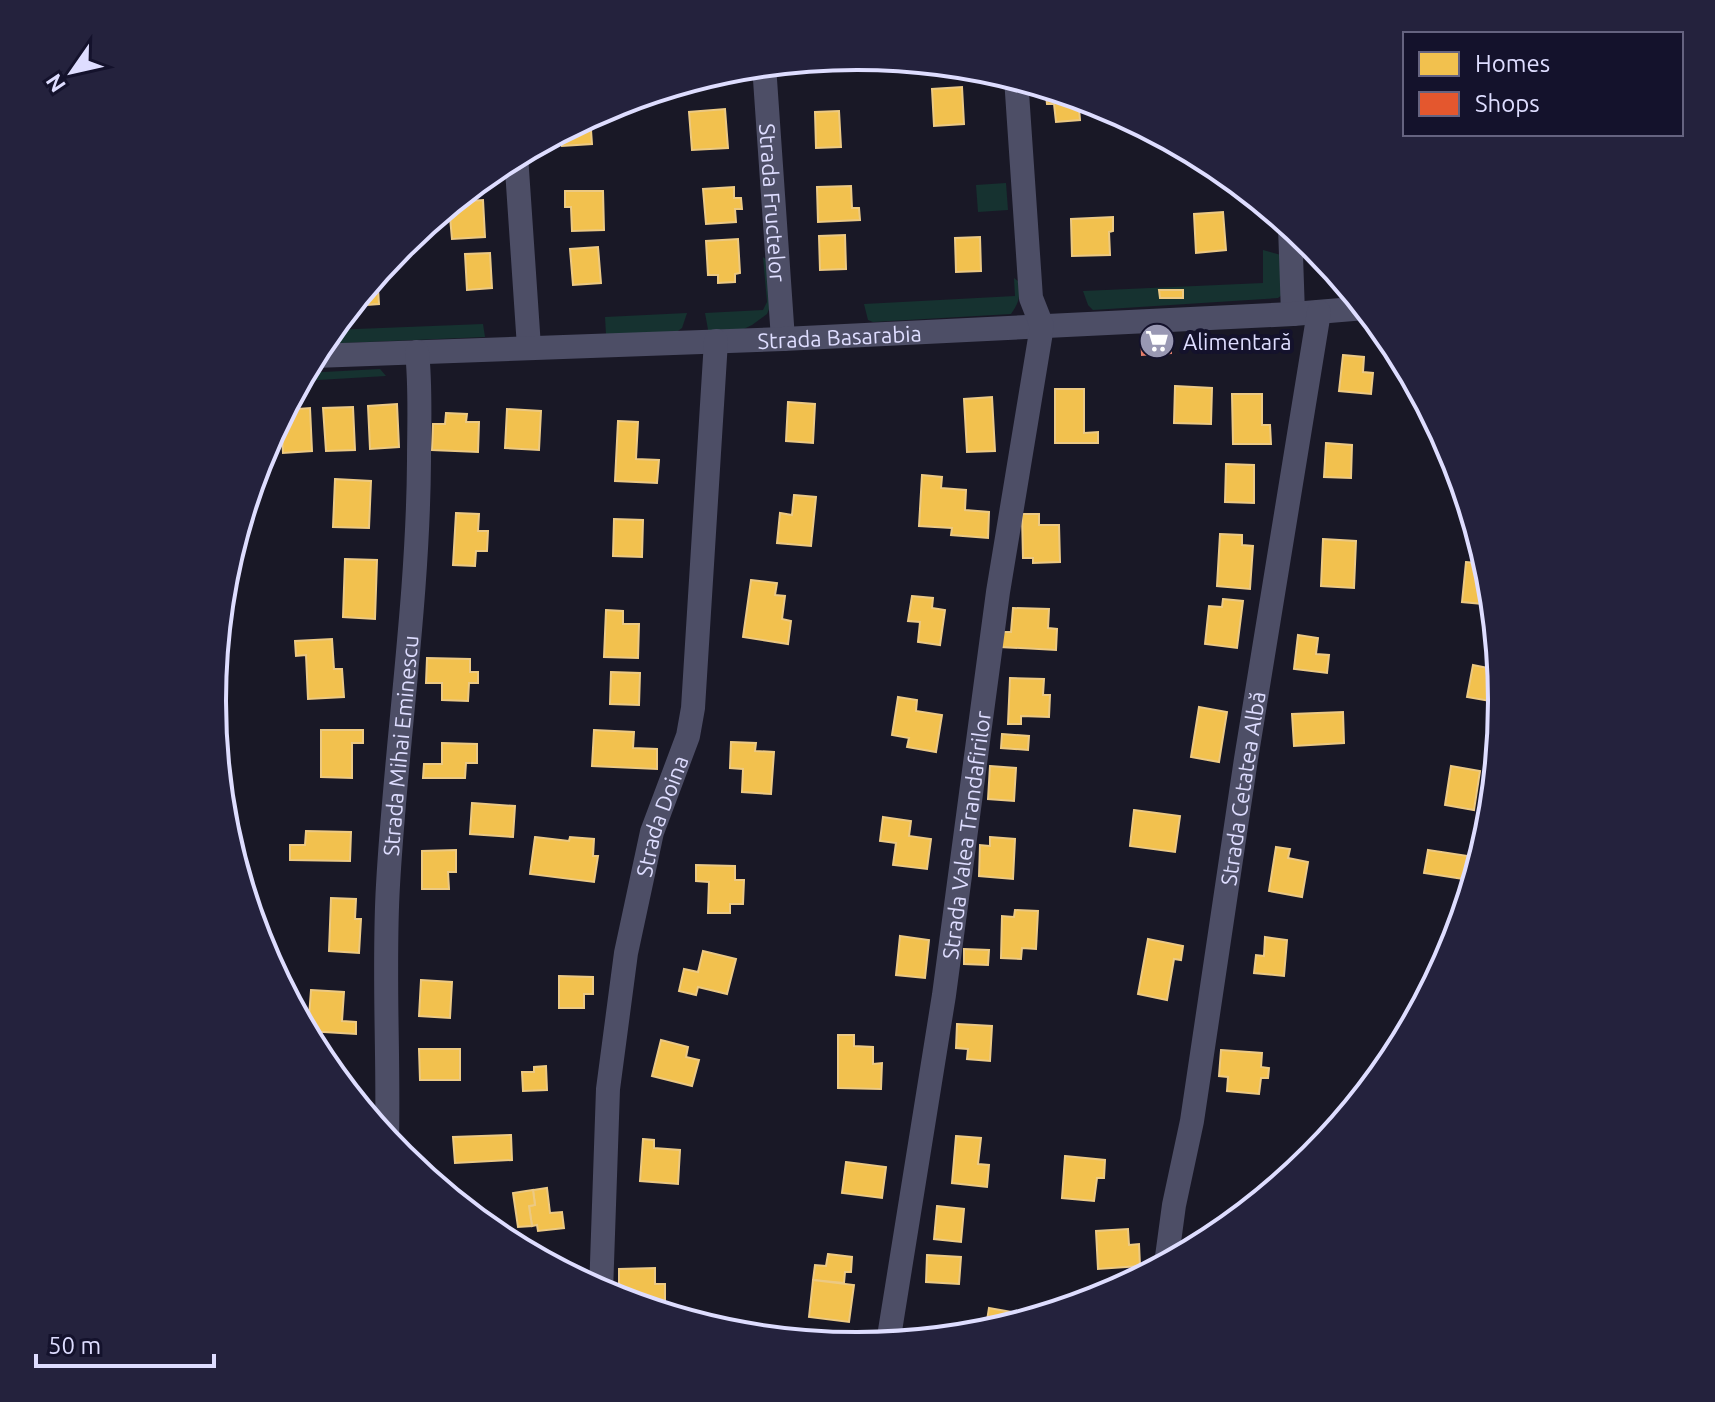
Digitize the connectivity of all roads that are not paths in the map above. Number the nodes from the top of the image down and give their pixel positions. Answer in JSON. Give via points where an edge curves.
{"nodes":[{"id":1,"x":765,"y":77,"type":"edge"},
{"id":2,"x":1017,"y":91,"type":"edge"},
{"id":3,"x":517,"y":170,"type":"edge"},
{"id":4,"x":1291,"y":242,"type":"edge"},
{"id":5,"x":1352,"y":309,"type":"edge"},
{"id":6,"x":1319,"y":312,"type":"junction"},
{"id":7,"x":1293,"y":314,"type":"junction"},
{"id":8,"x":1042,"y":326,"type":"junction"},
{"id":9,"x":783,"y":339,"type":"junction"},
{"id":10,"x":716,"y":341,"type":"junction"},
{"id":11,"x":529,"y":347,"type":"junction"},
{"id":12,"x":417,"y":352,"type":"junction"},
{"id":13,"x":330,"y":355,"type":"edge"},
{"id":14,"x":387,"y":1122,"type":"edge"},
{"id":15,"x":1168,"y":1250,"type":"edge"},
{"id":16,"x":601,"y":1278,"type":"edge"},
{"id":17,"x":890,"y":1331,"type":"edge"}],
"edges":[{"from":1,"to":9,"type":"street","name":"Strada Fructelor"},
{"from":2,"to":8,"type":"street","via":[[1031,298]]},
{"from":3,"to":11,"type":"street"},
{"from":4,"to":7,"type":"street"},
{"from":5,"to":6,"type":"street","name":"Strada Basarabia"},
{"from":6,"to":7,"type":"street","name":"Strada Basarabia"},
{"from":6,"to":15,"type":"street","name":"Strada Cetatea Albă"},
{"from":7,"to":8,"type":"street","name":"Strada Basarabia"},
{"from":8,"to":9,"type":"street","name":"Strada Basarabia"},
{"from":8,"to":17,"type":"street","name":"Strada Valea Trandafirilor"},
{"from":9,"to":10,"type":"street","name":"Strada Basarabia"},
{"from":10,"to":11,"type":"street","name":"Strada Basarabia"},
{"from":10,"to":16,"type":"street","name":"Strada Doina","via":[[693,708],[688,736],[652,832],[626,953],[608,1089]]},
{"from":11,"to":12,"type":"street","name":"Strada Basarabia"},
{"from":12,"to":13,"type":"street","name":"Strada Basarabia"},
{"from":12,"to":14,"type":"street","name":"Strada Mihai Eminescu","via":[[419,488],[413,613],[388,885]]}]}
